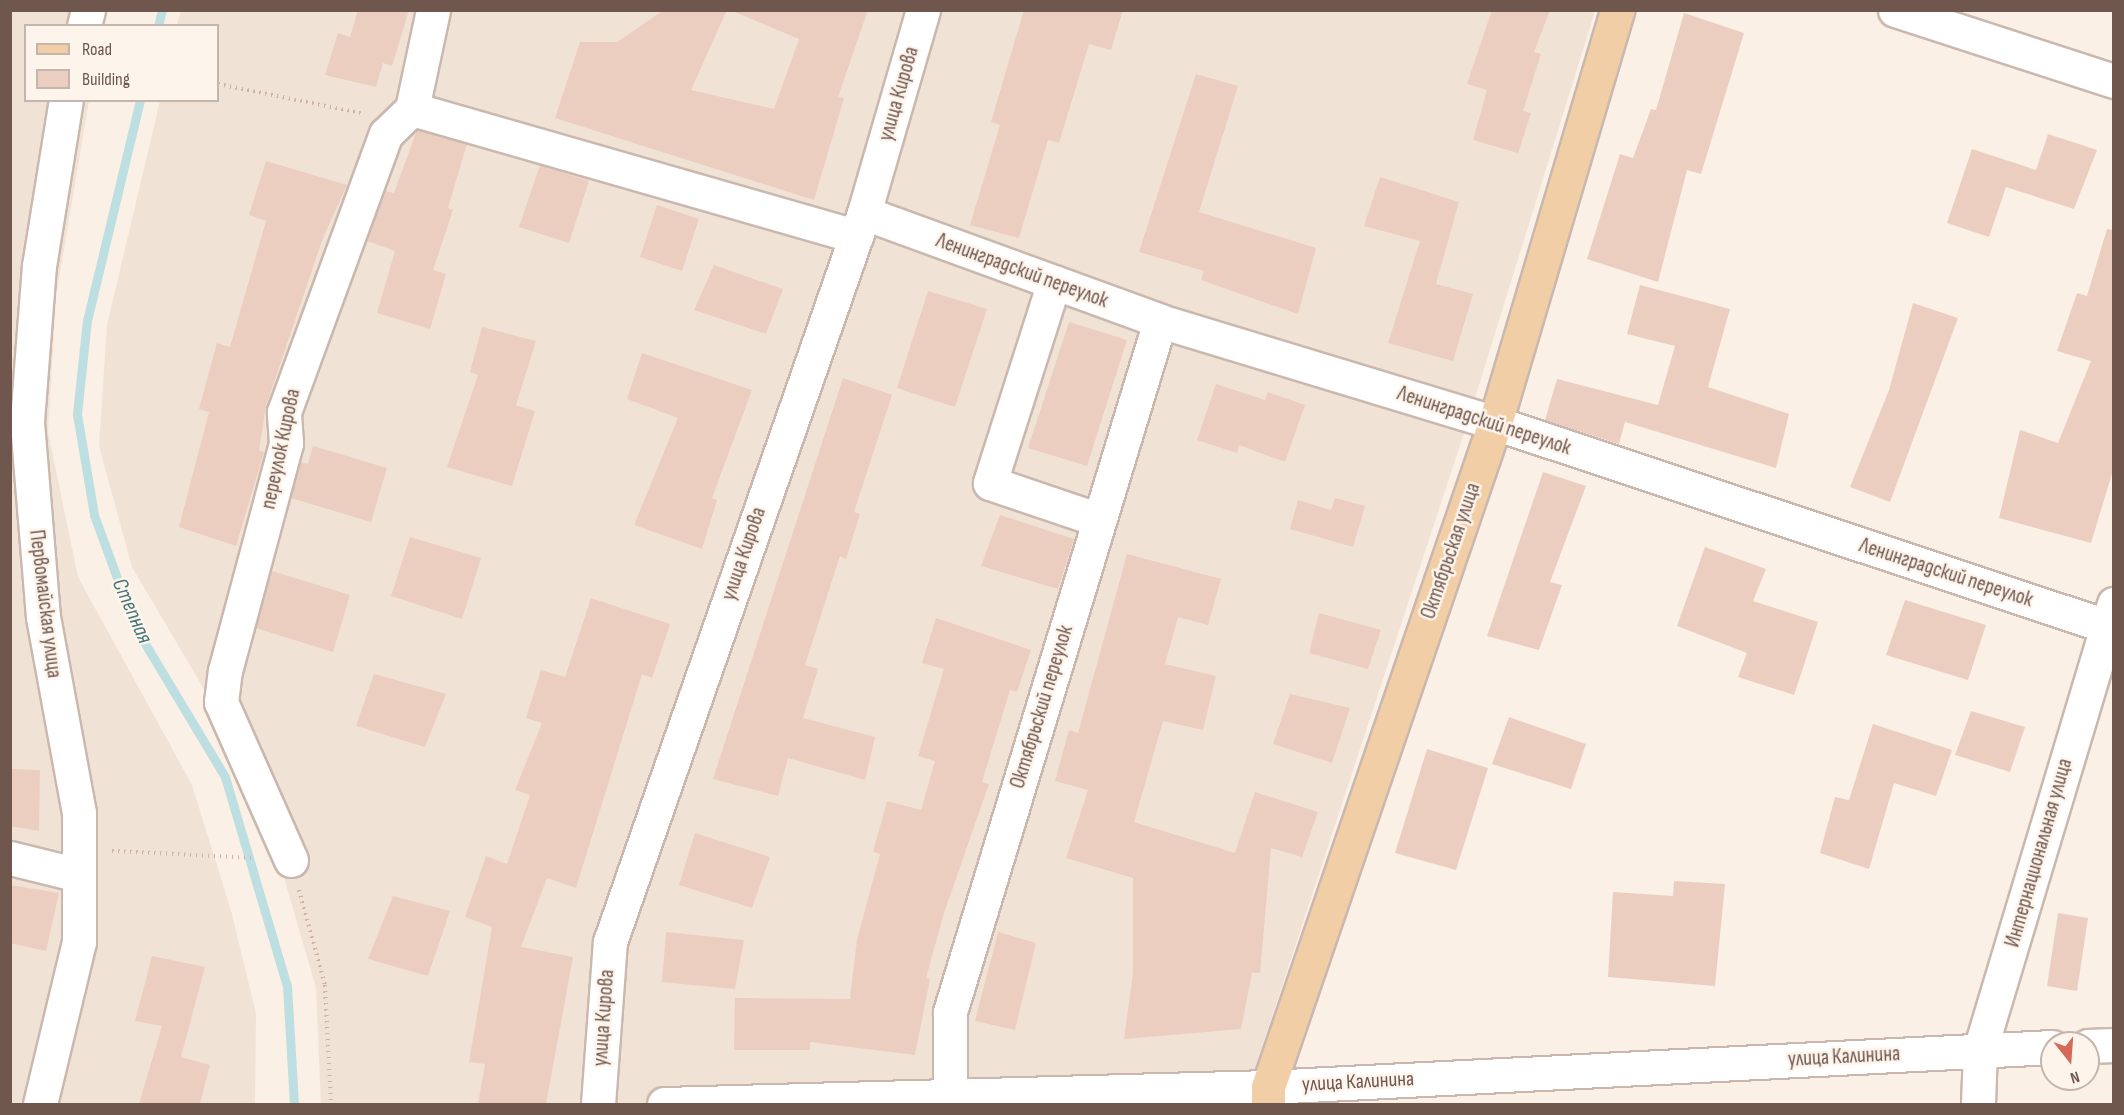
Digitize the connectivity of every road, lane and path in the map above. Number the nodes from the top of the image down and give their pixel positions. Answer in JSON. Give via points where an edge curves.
{"nodes":[{"id":1,"x":433,"y":10,"type":"edge"},
{"id":2,"x":923,"y":10,"type":"edge"},
{"id":3,"x":1617,"y":10,"type":"edge"},
{"id":4,"x":1895,"y":10,"type":"edge"},
{"id":5,"x":2114,"y":81,"type":"edge"},
{"id":6,"x":219,"y":84,"type":"edge"},
{"id":7,"x":66,"y":102,"type":"edge"},
{"id":8,"x":406,"y":115,"type":"junction"},
{"id":9,"x":860,"y":224,"type":"junction"},
{"id":10,"x":1054,"y":282,"type":"junction"},
{"id":11,"x":1160,"y":321,"type":"junction"},
{"id":12,"x":1495,"y":423,"type":"junction"},
{"id":13,"x":1099,"y":520,"type":"junction"},
{"id":14,"x":2110,"y":615,"type":"edge"},
{"id":15,"x":10,"y":858,"type":"edge"},
{"id":16,"x":291,"y":860,"type":"junction"},
{"id":17,"x":80,"y":862,"type":"junction"},
{"id":18,"x":2040,"y":1048,"type":"edge"},
{"id":19,"x":1980,"y":1050,"type":"junction"},
{"id":20,"x":950,"y":1096,"type":"junction"},
{"id":21,"x":1268,"y":1096,"type":"edge"},
{"id":22,"x":40,"y":1104,"type":"edge"},
{"id":23,"x":331,"y":1104,"type":"edge"},
{"id":24,"x":598,"y":1104,"type":"edge"},
{"id":25,"x":664,"y":1104,"type":"edge"},
{"id":26,"x":1978,"y":1104,"type":"edge"}],
"edges":[{"from":1,"to":8,"type":"street","name":"переулок Кирова"},
{"from":2,"to":9,"type":"street","name":"улица Кирова"},
{"from":3,"to":12,"type":"main road","name":"Октябрьская улица"},
{"from":4,"to":5,"type":"street"},
{"from":6,"to":8,"type":"path"},
{"from":7,"to":17,"type":"street","name":"Первомайская улица","via":[[39,266],[27,421],[43,617]]},
{"from":8,"to":9,"type":"street","name":"Ленинградский переулок"},
{"from":8,"to":16,"type":"street","name":"переулок Кирова","via":[[386,134],[345,235],[284,412],[286,443],[225,671],[221,702]]},
{"from":9,"to":10,"type":"street","name":"Ленинградский переулок"},
{"from":9,"to":24,"type":"street","name":"улица Кирова","via":[[610,942]]},
{"from":10,"to":11,"type":"street","name":"Ленинградский переулок"},
{"from":10,"to":13,"type":"street","via":[[990,483]]},
{"from":11,"to":12,"type":"street","name":"Ленинградский переулок"},
{"from":11,"to":13,"type":"street","name":"Октябрьский переулок"},
{"from":12,"to":14,"type":"street","name":"Ленинградский переулок"},
{"from":12,"to":21,"type":"main road","name":"Октябрьская улица"},
{"from":13,"to":20,"type":"street","name":"Октябрьский переулок","via":[[950,1012]]},
{"from":14,"to":19,"type":"street","name":"Интернациональная улица"},
{"from":15,"to":17,"type":"street"},
{"from":16,"to":17,"type":"path","via":[[205,855]]},
{"from":16,"to":23,"type":"path","via":[[325,985]]},
{"from":17,"to":22,"type":"street","name":"Первомайская улица","via":[[79,942]]},
{"from":18,"to":19,"type":"street","name":"улица Калинина"},
{"from":19,"to":21,"type":"street","name":"улица Калинина"},
{"from":19,"to":26,"type":"street","name":"Интернациональная улица"},
{"from":20,"to":21,"type":"street","name":"улица Калинина"},
{"from":20,"to":25,"type":"street","name":"улица Калинина"}]}
